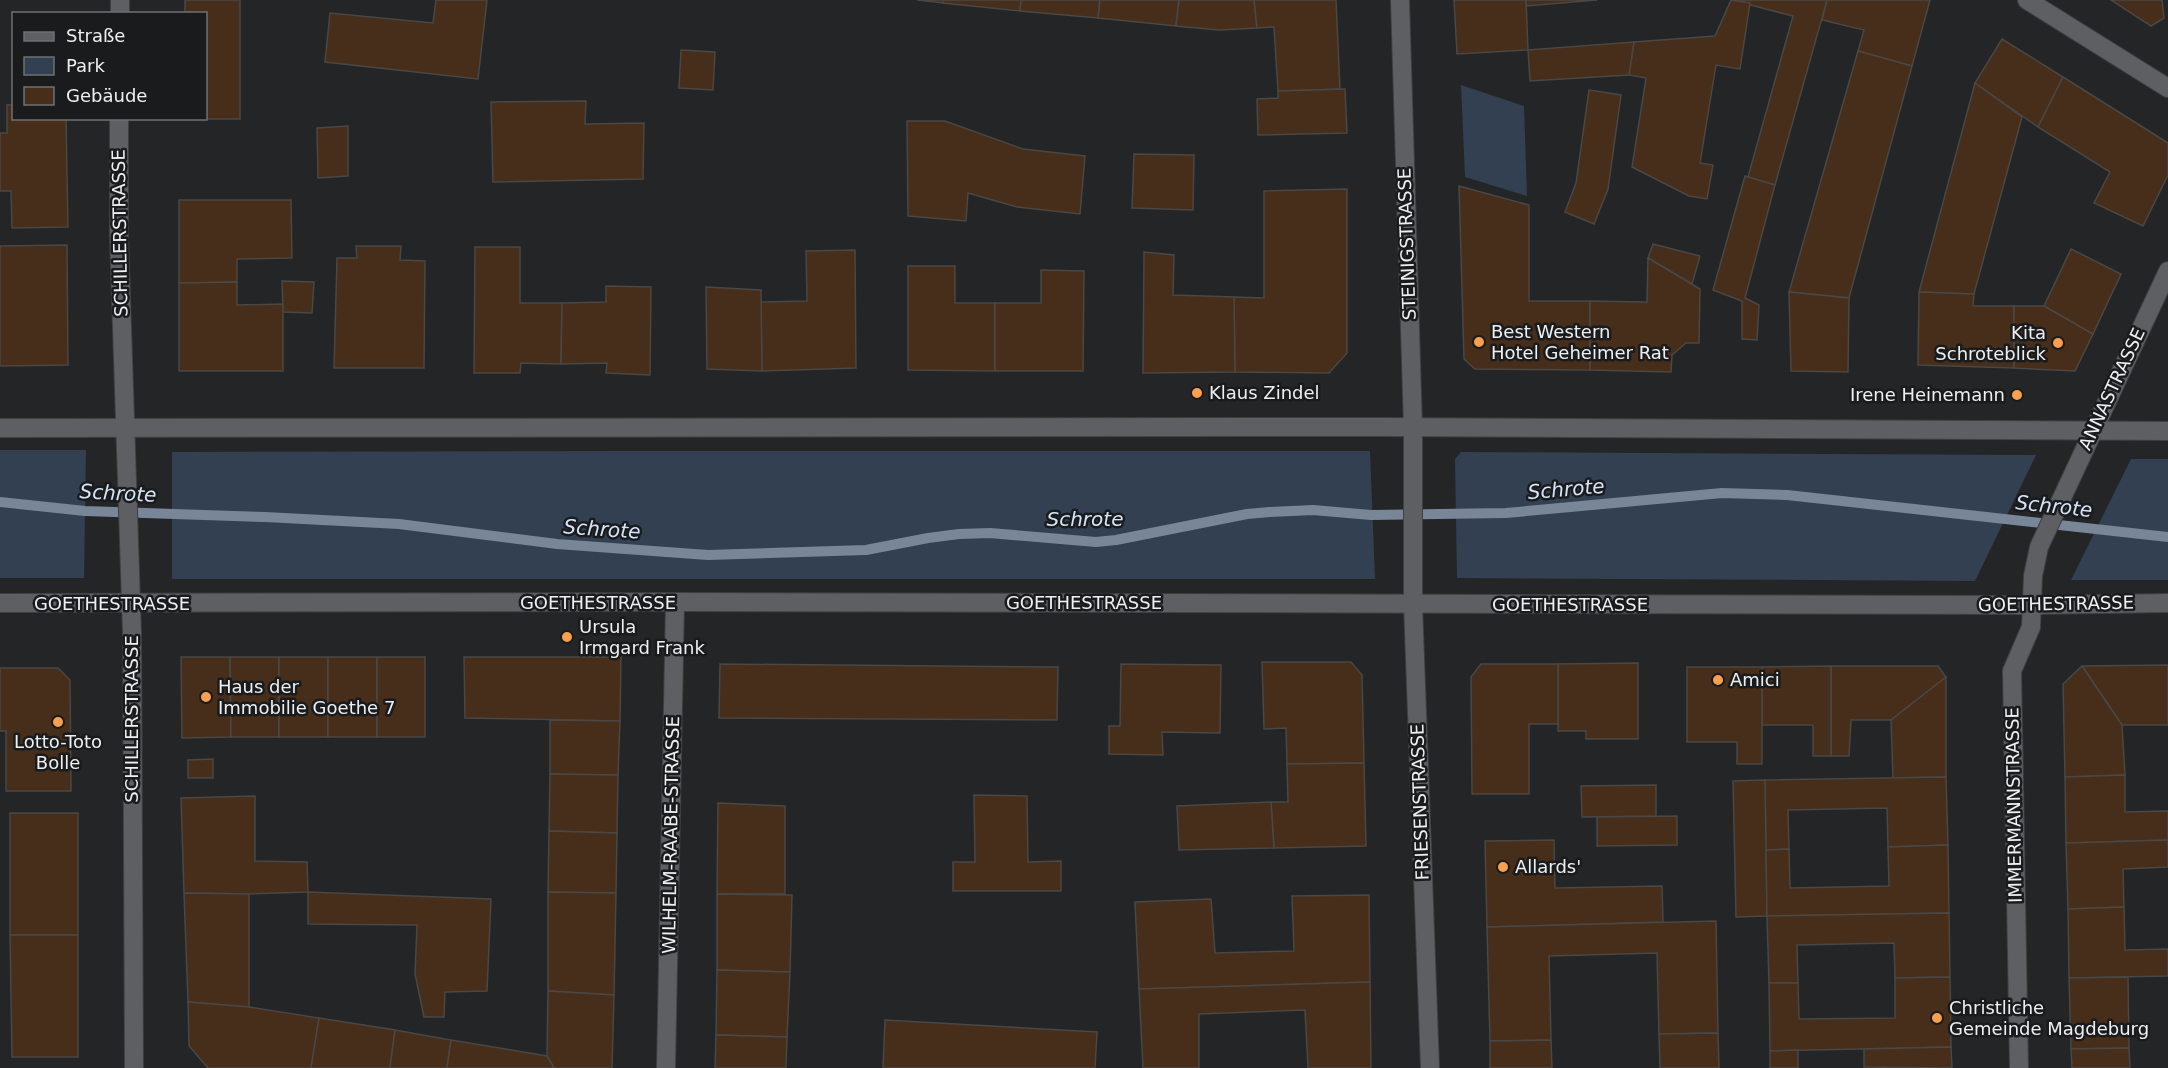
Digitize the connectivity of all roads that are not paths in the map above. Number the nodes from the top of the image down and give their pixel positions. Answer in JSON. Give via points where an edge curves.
{"nodes":[{"id":1,"x":1400,"y":0,"type":"edge"},
{"id":2,"x":2027,"y":0,"type":"edge"},
{"id":3,"x":2168,"y":88,"type":"edge"},
{"id":4,"x":119,"y":120,"type":"edge"},
{"id":5,"x":2168,"y":271,"type":"edge"},
{"id":6,"x":1413,"y":427,"type":"junction"},
{"id":7,"x":0,"y":428,"type":"edge"},
{"id":8,"x":125,"y":428,"type":"junction"},
{"id":9,"x":2092,"y":431,"type":"junction"},
{"id":10,"x":2168,"y":431,"type":"edge"},
{"id":11,"x":1414,"y":536,"type":"joint"},
{"id":12,"x":2038,"y":547,"type":"joint"},
{"id":13,"x":675,"y":602,"type":"junction"},
{"id":14,"x":0,"y":603,"type":"edge"},
{"id":15,"x":130,"y":603,"type":"junction"},
{"id":16,"x":2168,"y":603,"type":"edge"},
{"id":17,"x":1413,"y":604,"type":"junction"},
{"id":18,"x":2032,"y":605,"type":"junction"},
{"id":19,"x":134,"y":1068,"type":"edge"},
{"id":20,"x":666,"y":1068,"type":"edge"},
{"id":21,"x":1430,"y":1068,"type":"edge"},
{"id":22,"x":2019,"y":1068,"type":"edge"}],
"edges":[{"from":1,"to":6,"type":"street","name":"STEINIGSTRASSE"},
{"from":2,"to":3,"type":"street"},
{"from":4,"to":8,"type":"street","name":"SCHILLERSTRASSE"},
{"from":5,"to":9,"type":"street","name":"ANNASTRASSE"},
{"from":6,"to":8,"type":"street"},
{"from":6,"to":9,"type":"street"},
{"from":6,"to":11,"type":"street","name":"STEINIGSTRASSE"},
{"from":7,"to":8,"type":"street"},
{"from":8,"to":15,"type":"street","name":"SCHILLERSTRASSE"},
{"from":9,"to":10,"type":"street"},
{"from":9,"to":12,"type":"street","name":"ANNASTRASSE"},
{"from":11,"to":17,"type":"street","name":"FRIESENSTRASSE"},
{"from":12,"to":18,"type":"street","name":"IMMERMANNSTRASSE"},
{"from":13,"to":15,"type":"street","name":"GOETHESTRASSE"},
{"from":13,"to":17,"type":"street","name":"GOETHESTRASSE"},
{"from":13,"to":20,"type":"street","name":"WILHELM-RAABE-STRASSE"},
{"from":14,"to":15,"type":"street","name":"GOETHESTRASSE"},
{"from":15,"to":19,"type":"street","name":"SCHILLERSTRASSE"},
{"from":16,"to":18,"type":"street","name":"GOETHESTRASSE"},
{"from":17,"to":18,"type":"street","name":"GOETHESTRASSE"},
{"from":17,"to":21,"type":"street","name":"FRIESENSTRASSE"},
{"from":18,"to":22,"type":"street","name":"IMMERMANNSTRASSE","via":[[2031,627],[2012,671]]}]}
